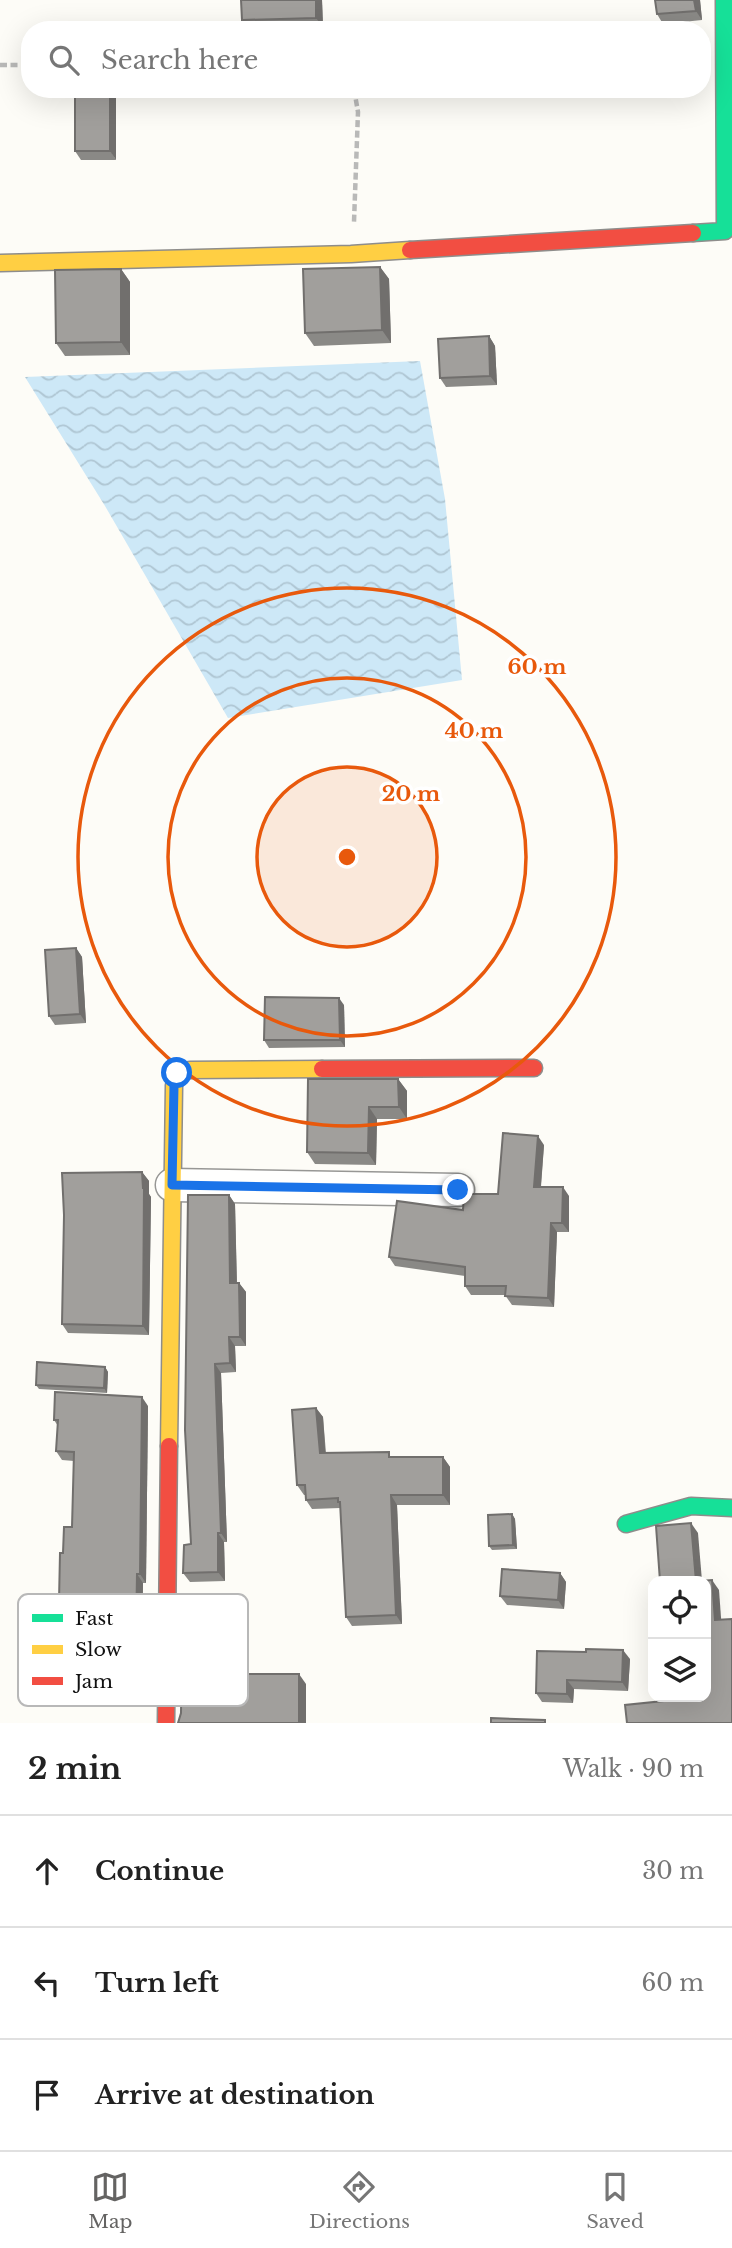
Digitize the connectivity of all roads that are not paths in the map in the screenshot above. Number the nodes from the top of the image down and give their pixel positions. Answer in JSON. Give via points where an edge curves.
{"nodes":[{"id":1,"x":724,"y":0,"type":"edge"},
{"id":2,"x":729,"y":227,"type":"edge"},
{"id":3,"x":0,"y":263,"type":"edge"},
{"id":4,"x":534,"y":1068,"type":"dead end"},
{"id":5,"x":172,"y":1185,"type":"junction"},
{"id":6,"x":458,"y":1190,"type":"dead end"},
{"id":7,"x":732,"y":1508,"type":"edge"},
{"id":8,"x":626,"y":1524,"type":"dead end"},
{"id":9,"x":167,"y":1594,"type":"edge"}],
"edges":[{"from":1,"to":2,"type":"street"},
{"from":2,"to":3,"type":"street","via":[[351,254]]},
{"from":4,"to":5,"type":"street","via":[[177,1073]]},
{"from":5,"to":6,"type":"street"},
{"from":5,"to":9,"type":"street"},
{"from":7,"to":8,"type":"street","via":[[691,1506]]}]}
